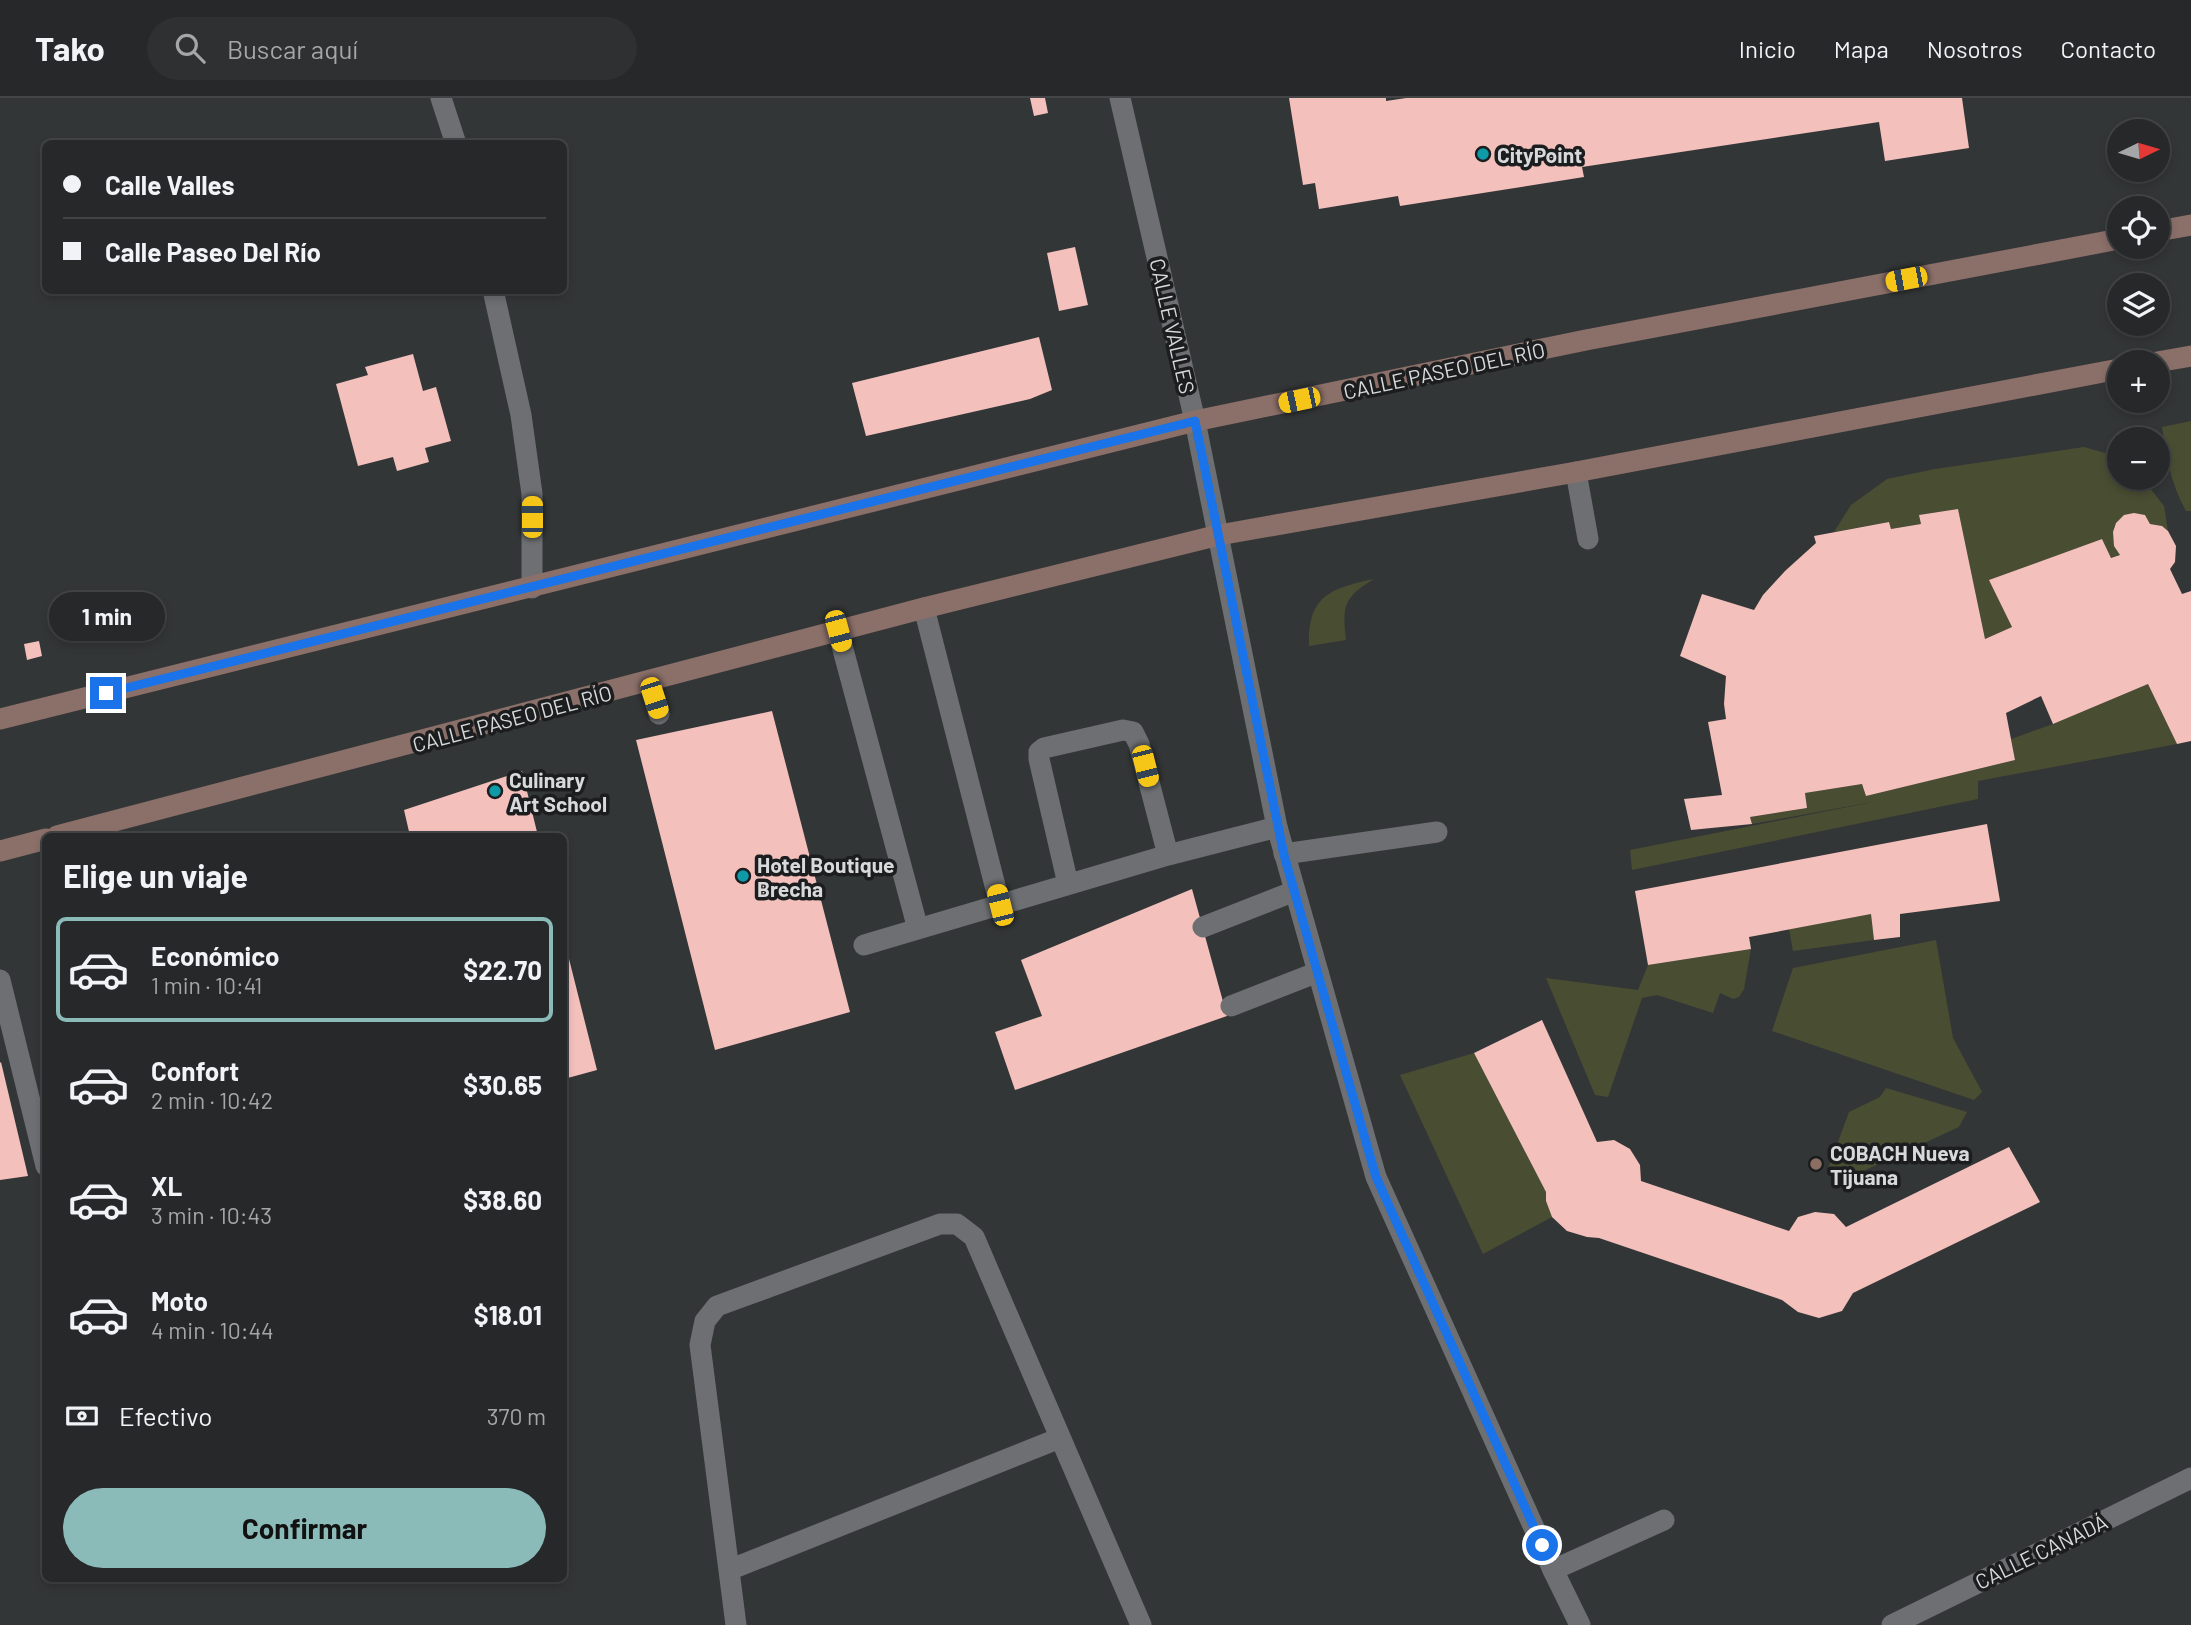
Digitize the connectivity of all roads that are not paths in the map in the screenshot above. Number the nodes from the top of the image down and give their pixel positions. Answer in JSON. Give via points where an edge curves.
{"nodes":[{"id":1,"x":442,"y":98,"type":"edge"},
{"id":2,"x":1120,"y":98,"type":"edge"},
{"id":3,"x":455,"y":140,"type":"edge"},
{"id":4,"x":2191,"y":225,"type":"edge"},
{"id":5,"x":2170,"y":229,"type":"edge"},
{"id":6,"x":2107,"y":241,"type":"edge"},
{"id":7,"x":494,"y":294,"type":"edge"},
{"id":8,"x":2191,"y":356,"type":"edge"},
{"id":9,"x":2170,"y":360,"type":"edge"},
{"id":10,"x":2107,"y":371,"type":"edge"},
{"id":11,"x":1195,"y":421,"type":"junction"},
{"id":12,"x":1576,"y":472,"type":"junction"},
{"id":13,"x":1219,"y":535,"type":"junction"},
{"id":14,"x":1588,"y":539,"type":"dead end"},
{"id":15,"x":532,"y":588,"type":"junction"},
{"id":16,"x":924,"y":608,"type":"junction"},
{"id":17,"x":838,"y":631,"type":"junction"},
{"id":18,"x":649,"y":682,"type":"junction"},
{"id":19,"x":659,"y":715,"type":"dead end"},
{"id":20,"x":0,"y":719,"type":"edge"},
{"id":21,"x":1277,"y":827,"type":"junction"},
{"id":22,"x":1437,"y":832,"type":"dead end"},
{"id":23,"x":69,"y":833,"type":"edge"},
{"id":24,"x":42,"y":840,"type":"edge"},
{"id":25,"x":0,"y":851,"type":"edge"},
{"id":26,"x":1168,"y":855,"type":"junction"},
{"id":27,"x":1284,"y":855,"type":"junction"},
{"id":28,"x":1068,"y":884,"type":"junction"},
{"id":29,"x":1295,"y":891,"type":"junction"},
{"id":30,"x":1000,"y":905,"type":"junction"},
{"id":31,"x":1203,"y":927,"type":"dead end"},
{"id":32,"x":918,"y":929,"type":"junction"},
{"id":33,"x":864,"y":945,"type":"dead end"},
{"id":34,"x":1318,"y":972,"type":"junction"},
{"id":35,"x":0,"y":980,"type":"edge"},
{"id":36,"x":1231,"y":1006,"type":"dead end"},
{"id":37,"x":42,"y":1150,"type":"edge"},
{"id":38,"x":1060,"y":1438,"type":"junction"},
{"id":39,"x":2191,"y":1478,"type":"edge"},
{"id":40,"x":1664,"y":1520,"type":"dead end"},
{"id":41,"x":729,"y":1570,"type":"junction"},
{"id":42,"x":1553,"y":1570,"type":"junction"},
{"id":43,"x":736,"y":1625,"type":"edge"},
{"id":44,"x":1141,"y":1625,"type":"edge"},
{"id":45,"x":1580,"y":1625,"type":"edge"},
{"id":46,"x":1892,"y":1625,"type":"edge"}],
"edges":[{"from":1,"to":3,"type":"street"},
{"from":2,"to":11,"type":"street","name":"CALLE VALLES"},
{"from":4,"to":5,"type":"main road"},
{"from":6,"to":11,"type":"main road","name":"CALLE PASEO DEL RÍO","via":[[1586,340]]},
{"from":7,"to":15,"type":"street","via":[[521,415],[532,494]]},
{"from":8,"to":9,"type":"main road"},
{"from":10,"to":12,"type":"main road","name":"CALLE PASEO DEL RÍO"},
{"from":11,"to":13,"type":"street","name":"CALLE VALLES"},
{"from":11,"to":15,"type":"main road","name":"CALLE PASEO DEL RÍO"},
{"from":12,"to":13,"type":"main road","name":"CALLE PASEO DEL RÍO"},
{"from":12,"to":14,"type":"street"},
{"from":13,"to":16,"type":"main road","name":"CALLE PASEO DEL RÍO"},
{"from":13,"to":21,"type":"street","name":"CALLE VALLES"},
{"from":15,"to":20,"type":"main road","name":"CALLE PASEO DEL RÍO"},
{"from":16,"to":17,"type":"main road","name":"CALLE PASEO DEL RÍO"},
{"from":16,"to":30,"type":"street"},
{"from":17,"to":18,"type":"main road","name":"CALLE PASEO DEL RÍO"},
{"from":17,"to":32,"type":"street"},
{"from":18,"to":19,"type":"street"},
{"from":18,"to":23,"type":"main road","name":"CALLE PASEO DEL RÍO"},
{"from":21,"to":26,"type":"street"},
{"from":21,"to":27,"type":"street","name":"CALLE VALLES"},
{"from":22,"to":27,"type":"street"},
{"from":24,"to":25,"type":"main road"},
{"from":26,"to":28,"type":"street"},
{"from":26,"to":28,"type":"street","via":[[1133,732],[1123,730],[1044,748],[1039,759]]},
{"from":27,"to":29,"type":"street","name":"CALLE VALLES"},
{"from":28,"to":30,"type":"street"},
{"from":29,"to":31,"type":"street"},
{"from":29,"to":34,"type":"street","name":"CALLE VALLES"},
{"from":30,"to":32,"type":"street"},
{"from":32,"to":33,"type":"street"},
{"from":34,"to":36,"type":"street"},
{"from":34,"to":42,"type":"street","name":"CALLE VALLES","via":[[1376,1177]]},
{"from":35,"to":37,"type":"street"},
{"from":38,"to":41,"type":"street"},
{"from":38,"to":41,"type":"street","via":[[974,1237],[957,1224],[940,1224],[717,1306],[705,1321],[700,1345]]},
{"from":38,"to":44,"type":"street"},
{"from":39,"to":46,"type":"street","name":"CALLE CANADÁ"},
{"from":40,"to":42,"type":"street"},
{"from":41,"to":43,"type":"street"},
{"from":42,"to":45,"type":"street","name":"CALLE VALLES"}]}
